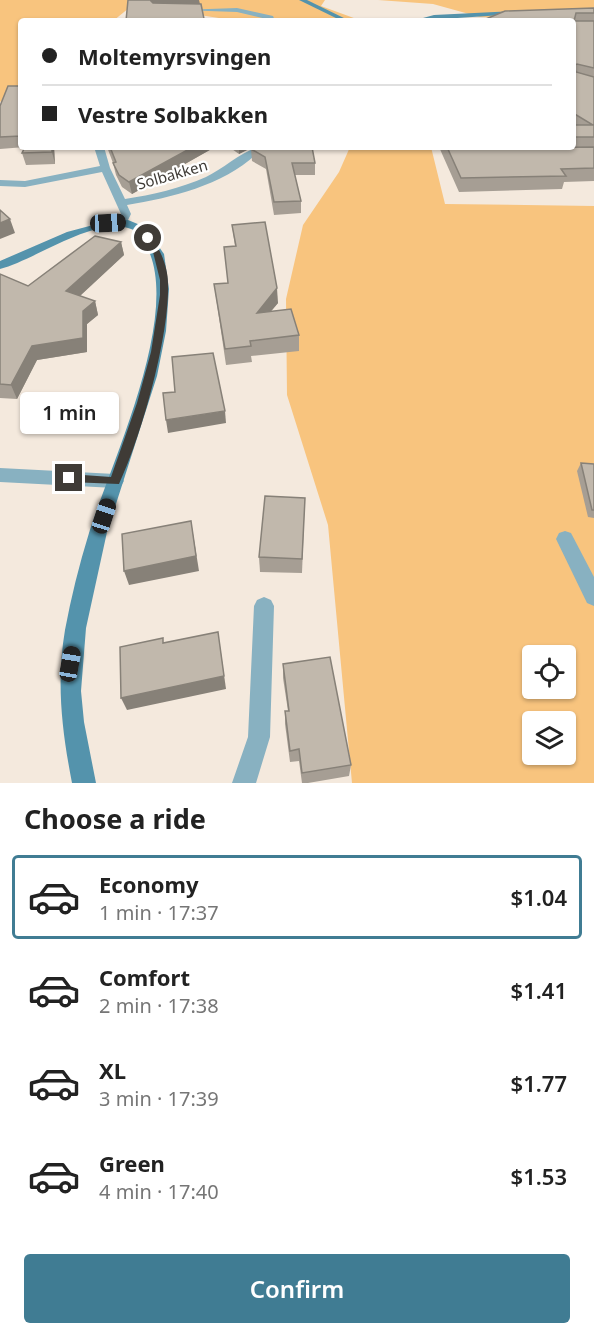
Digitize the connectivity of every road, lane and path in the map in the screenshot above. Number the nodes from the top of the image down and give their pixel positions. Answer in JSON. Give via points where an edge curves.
{"nodes":[{"id":1,"x":302,"y":0,"type":"edge"},
{"id":2,"x":178,"y":10,"type":"edge"},
{"id":3,"x":527,"y":13,"type":"edge"},
{"id":4,"x":268,"y":18,"type":"edge"},
{"id":5,"x":341,"y":18,"type":"edge"},
{"id":6,"x":426,"y":18,"type":"edge"},
{"id":7,"x":100,"y":150,"type":"edge"},
{"id":8,"x":255,"y":150,"type":"edge"},
{"id":9,"x":105,"y":168,"type":"junction"},
{"id":10,"x":0,"y":183,"type":"edge"},
{"id":11,"x":121,"y":212,"type":"junction"},
{"id":12,"x":0,"y":265,"type":"edge"},
{"id":13,"x":0,"y":475,"type":"edge"},
{"id":14,"x":115,"y":481,"type":"junction"},
{"id":15,"x":565,"y":539,"type":"dead end"},
{"id":16,"x":594,"y":597,"type":"edge"},
{"id":17,"x":264,"y":606,"type":"dead end"},
{"id":18,"x":84,"y":783,"type":"edge"},
{"id":19,"x":244,"y":783,"type":"edge"}],
"edges":[{"from":1,"to":5,"type":"main road"},
{"from":2,"to":4,"type":"street","via":[[237,10]]},
{"from":3,"to":6,"type":"main road"},
{"from":7,"to":9,"type":"street","name":"Solbakken"},
{"from":8,"to":11,"type":"street","name":"Solbakken","via":[[215,179]]},
{"from":9,"to":10,"type":"street","via":[[25,184]]},
{"from":9,"to":11,"type":"street","name":"Solbakken"},
{"from":11,"to":12,"type":"main road"},
{"from":11,"to":14,"type":"main road","via":[[156,248],[164,280],[153,362]]},
{"from":13,"to":14,"type":"street"},
{"from":14,"to":18,"type":"main road","via":[[82,595],[70,664],[73,725]]},
{"from":15,"to":16,"type":"street"},
{"from":17,"to":19,"type":"street","via":[[259,737]]}]}
